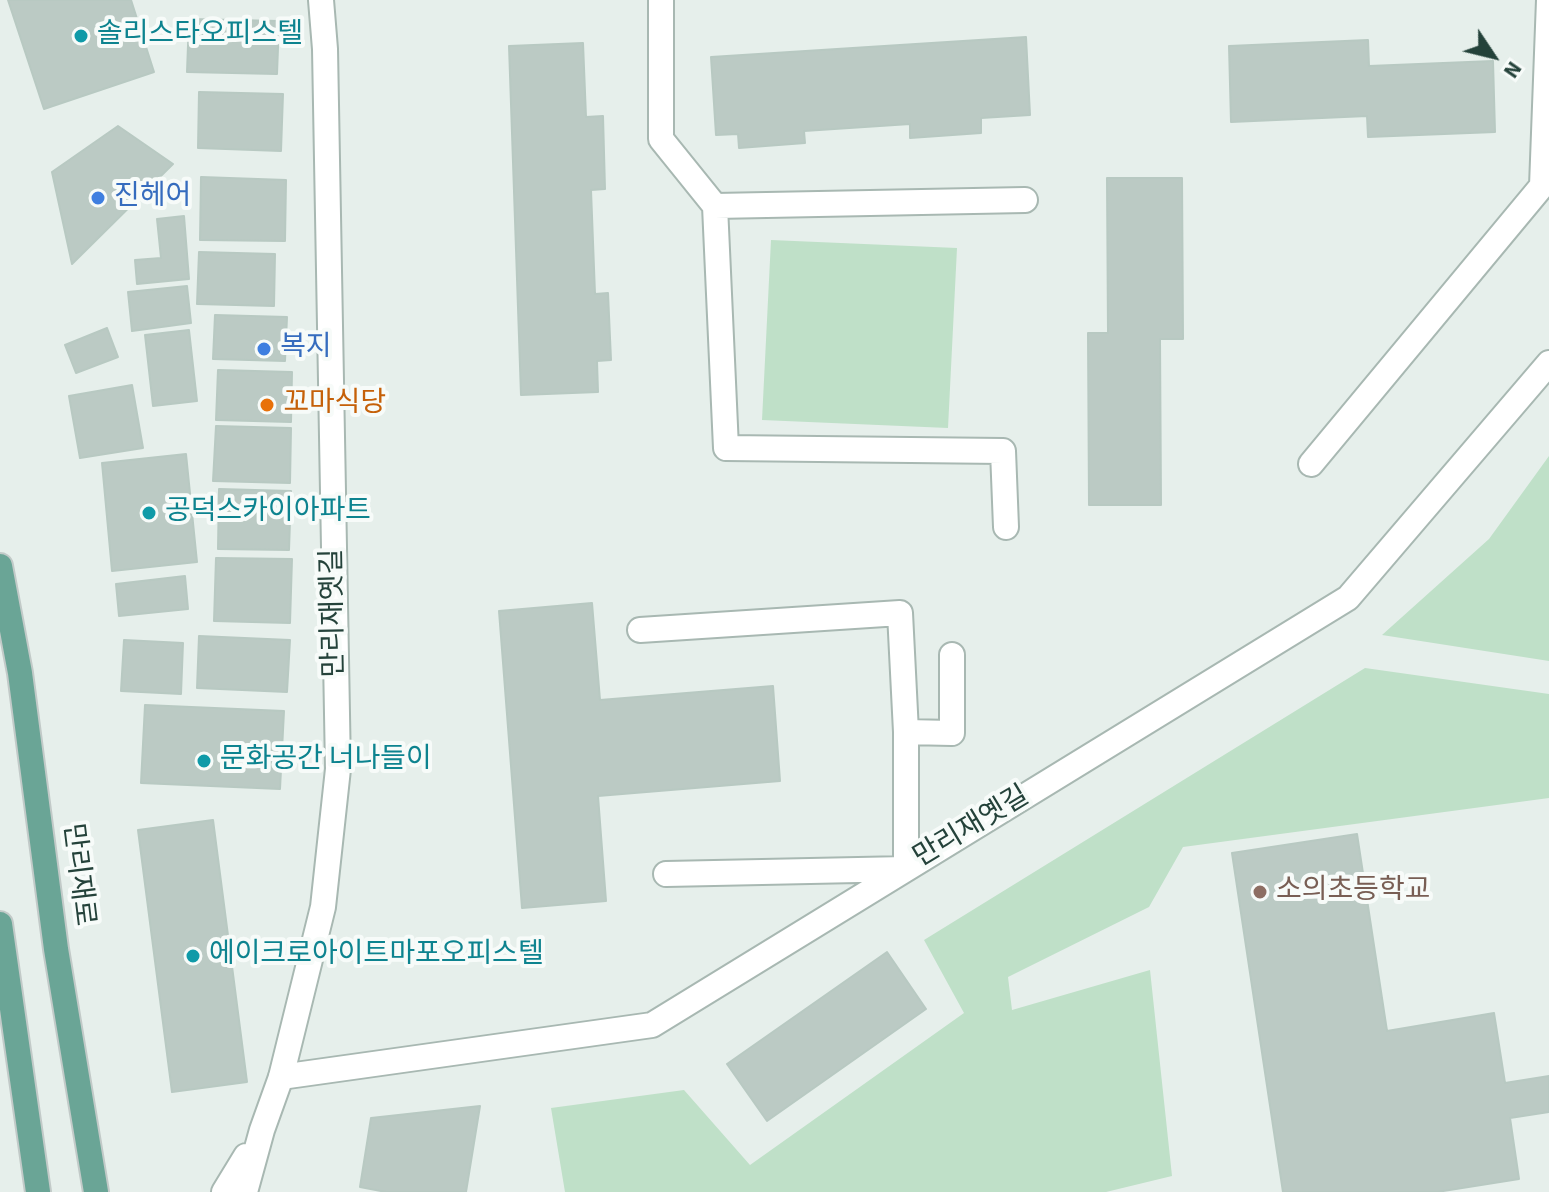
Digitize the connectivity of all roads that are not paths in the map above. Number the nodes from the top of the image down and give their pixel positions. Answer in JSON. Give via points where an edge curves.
{"nodes":[{"id":1,"x":321,"y":0,"type":"edge"},
{"id":2,"x":661,"y":0,"type":"edge"},
{"id":3,"x":1549,"y":0,"type":"edge"},
{"id":4,"x":1025,"y":200,"type":"dead end"},
{"id":5,"x":715,"y":206,"type":"junction"},
{"id":6,"x":1549,"y":363,"type":"edge"},
{"id":7,"x":1311,"y":464,"type":"dead end"},
{"id":8,"x":1006,"y":527,"type":"dead end"},
{"id":9,"x":0,"y":566,"type":"edge"},
{"id":10,"x":640,"y":630,"type":"dead end"},
{"id":11,"x":952,"y":655,"type":"dead end"},
{"id":12,"x":906,"y":732,"type":"junction"},
{"id":13,"x":906,"y":869,"type":"junction"},
{"id":14,"x":666,"y":874,"type":"dead end"},
{"id":15,"x":0,"y":924,"type":"edge"},
{"id":16,"x":3,"y":964,"type":"edge"},
{"id":17,"x":9,"y":1045,"type":"edge"},
{"id":18,"x":281,"y":1077,"type":"junction"},
{"id":19,"x":262,"y":1130,"type":"junction"},
{"id":20,"x":38,"y":1192,"type":"edge"},
{"id":21,"x":96,"y":1192,"type":"edge"},
{"id":22,"x":224,"y":1192,"type":"edge"},
{"id":23,"x":245,"y":1192,"type":"edge"}],
"edges":[{"from":1,"to":18,"type":"street","name":"만리재옛길","via":[[338,769],[323,907]]},
{"from":2,"to":5,"type":"street","via":[[661,139]]},
{"from":3,"to":7,"type":"street","via":[[1542,186]]},
{"from":4,"to":5,"type":"street"},
{"from":5,"to":8,"type":"street","via":[[726,448],[1003,451]]},
{"from":6,"to":13,"type":"street","name":"만리재옛길","via":[[1348,598]]},
{"from":9,"to":21,"type":"main road","name":"만리재로"},
{"from":10,"to":12,"type":"street","via":[[900,613]]},
{"from":11,"to":12,"type":"street","via":[[952,733]]},
{"from":12,"to":13,"type":"street"},
{"from":13,"to":14,"type":"street"},
{"from":13,"to":18,"type":"street","name":"만리재옛길","via":[[652,1025]]},
{"from":15,"to":16,"type":"main road"},
{"from":16,"to":17,"type":"main road"},
{"from":17,"to":20,"type":"main road"},
{"from":18,"to":19,"type":"street","name":"만리재옛길"},
{"from":19,"to":22,"type":"street","name":"만리재옛길"},
{"from":19,"to":23,"type":"street","name":"만리재옛길"}]}
